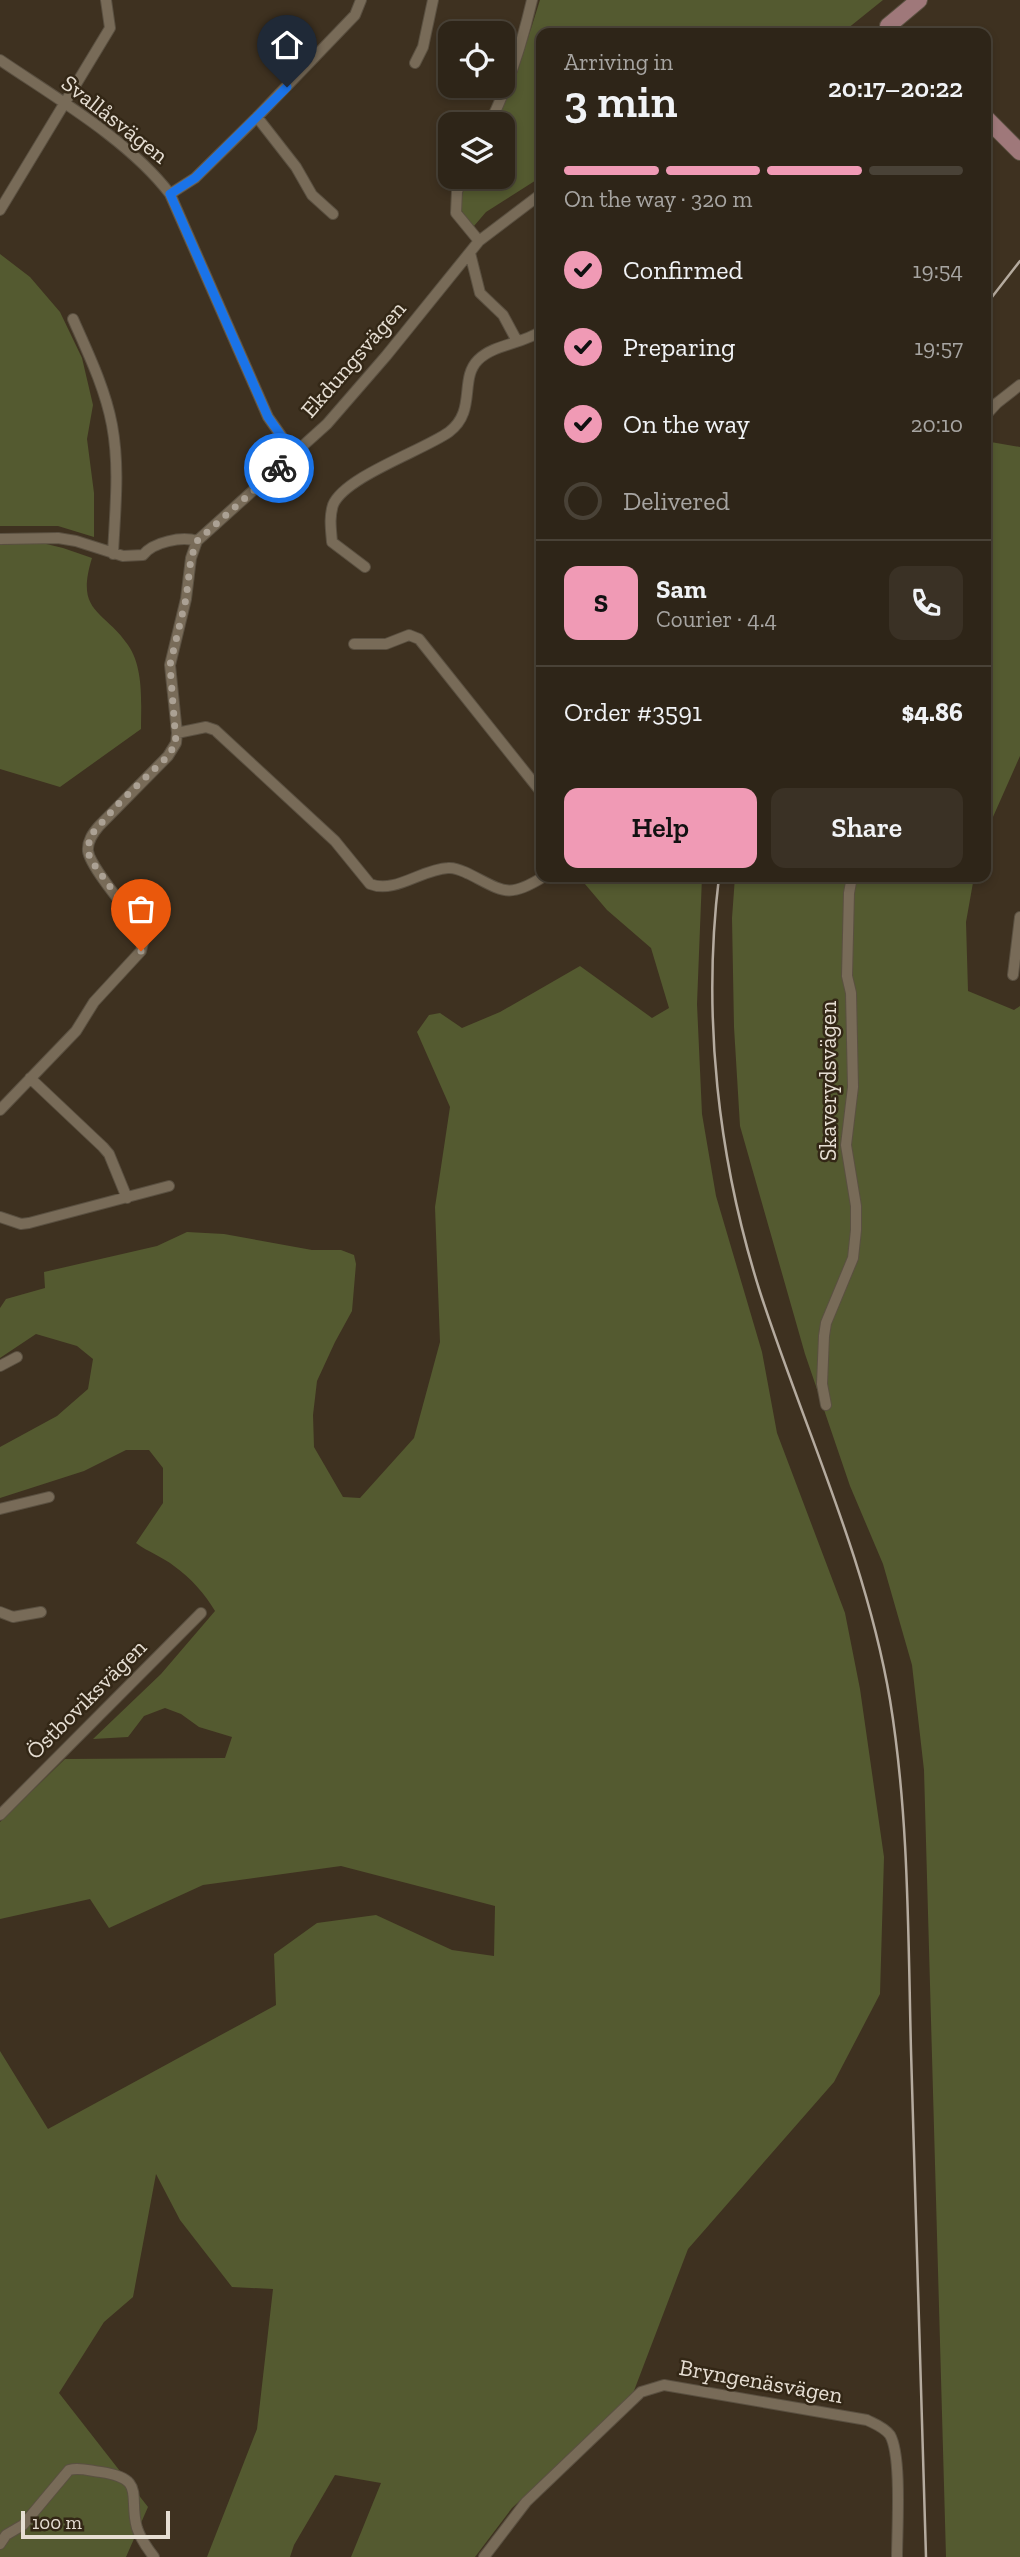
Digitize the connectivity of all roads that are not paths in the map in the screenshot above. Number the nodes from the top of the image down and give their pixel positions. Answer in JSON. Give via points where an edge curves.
{"nodes":[{"id":1,"x":106,"y":0,"type":"edge"},
{"id":2,"x":361,"y":0,"type":"edge"},
{"id":3,"x":433,"y":0,"type":"edge"},
{"id":4,"x":533,"y":0,"type":"edge"},
{"id":5,"x":919,"y":0,"type":"edge"},
{"id":6,"x":890,"y":28,"type":"edge"},
{"id":7,"x":0,"y":60,"type":"edge"},
{"id":8,"x":415,"y":63,"type":"dead end"},
{"id":9,"x":64,"y":103,"type":"junction"},
{"id":10,"x":495,"y":112,"type":"edge"},
{"id":11,"x":257,"y":117,"type":"junction"},
{"id":12,"x":991,"y":123,"type":"edge"},
{"id":13,"x":1020,"y":152,"type":"edge"},
{"id":14,"x":458,"y":189,"type":"edge"},
{"id":15,"x":170,"y":194,"type":"junction"},
{"id":16,"x":536,"y":198,"type":"edge"},
{"id":17,"x":0,"y":210,"type":"edge"},
{"id":18,"x":333,"y":214,"type":"dead end"},
{"id":19,"x":479,"y":241,"type":"junction"},
{"id":20,"x":470,"y":253,"type":"junction"},
{"id":21,"x":73,"y":319,"type":"dead end"},
{"id":22,"x":536,"y":333,"type":"edge"},
{"id":23,"x":517,"y":341,"type":"junction"},
{"id":24,"x":1020,"y":385,"type":"edge"},
{"id":25,"x":991,"y":410,"type":"edge"},
{"id":26,"x":294,"y":454,"type":"junction"},
{"id":27,"x":0,"y":539,"type":"edge"},
{"id":28,"x":197,"y":541,"type":"junction"},
{"id":29,"x":113,"y":554,"type":"junction"},
{"id":30,"x":365,"y":566,"type":"dead end"},
{"id":31,"x":354,"y":643,"type":"dead end"},
{"id":32,"x":177,"y":733,"type":"junction"},
{"id":33,"x":536,"y":786,"type":"edge"},
{"id":34,"x":536,"y":881,"type":"edge"},
{"id":35,"x":851,"y":882,"type":"edge"},
{"id":36,"x":1020,"y":917,"type":"edge"},
{"id":37,"x":1013,"y":975,"type":"dead end"},
{"id":38,"x":30,"y":1079,"type":"junction"},
{"id":39,"x":0,"y":1110,"type":"edge"},
{"id":40,"x":169,"y":1186,"type":"dead end"},
{"id":41,"x":127,"y":1198,"type":"junction"},
{"id":42,"x":0,"y":1217,"type":"edge"},
{"id":43,"x":17,"y":1357,"type":"dead end"},
{"id":44,"x":0,"y":1366,"type":"edge"},
{"id":45,"x":826,"y":1405,"type":"dead end"},
{"id":46,"x":49,"y":1497,"type":"dead end"},
{"id":47,"x":0,"y":1508,"type":"edge"},
{"id":48,"x":0,"y":1612,"type":"edge"},
{"id":49,"x":41,"y":1612,"type":"dead end"},
{"id":50,"x":201,"y":1613,"type":"dead end"},
{"id":51,"x":0,"y":1815,"type":"edge"},
{"id":52,"x":0,"y":2544,"type":"edge"},
{"id":53,"x":154,"y":2557,"type":"edge"},
{"id":54,"x":484,"y":2557,"type":"edge"},
{"id":55,"x":897,"y":2557,"type":"edge"}],
"edges":[{"from":1,"to":9,"type":"street","via":[[110,28]]},
{"from":2,"to":11,"type":"street","via":[[355,15]]},
{"from":3,"to":8,"type":"street"},
{"from":4,"to":10,"type":"street","via":[[519,54]]},
{"from":5,"to":6,"type":"street"},
{"from":7,"to":9,"type":"street","name":"Svallåsvägen"},
{"from":9,"to":15,"type":"street","name":"Svallåsvägen","via":[[109,136]]},
{"from":9,"to":17,"type":"street"},
{"from":11,"to":15,"type":"street","via":[[195,178]]},
{"from":11,"to":18,"type":"street","via":[[312,195]]},
{"from":12,"to":13,"type":"street"},
{"from":14,"to":19,"type":"street","via":[[456,213]]},
{"from":15,"to":26,"type":"street","name":"Svallåsvägen","via":[[268,417]]},
{"from":16,"to":19,"type":"street","name":"Ekdungsvägen"},
{"from":19,"to":20,"type":"street","name":"Ekdungsvägen"},
{"from":20,"to":23,"type":"street","via":[[480,293],[503,316]]},
{"from":20,"to":26,"type":"street","name":"Ekdungsvägen","via":[[378,366]]},
{"from":21,"to":29,"type":"street","via":[[112,423],[117,478]]},
{"from":22,"to":23,"type":"street"},
{"from":23,"to":30,"type":"street","via":[[476,361],[467,408],[449,432],[358,481],[334,502],[332,542]]},
{"from":24,"to":25,"type":"street"},
{"from":26,"to":28,"type":"street","name":"Ekdungsvägen"},
{"from":27,"to":29,"type":"street","via":[[58,538]]},
{"from":28,"to":29,"type":"street","via":[[173,541],[143,555]]},
{"from":28,"to":32,"type":"street","via":[[170,665]]},
{"from":31,"to":33,"type":"street","via":[[386,644],[409,635],[419,639]]},
{"from":32,"to":34,"type":"street","via":[[206,727],[215,730],[335,841],[370,884],[384,887],[446,867],[507,891],[518,891]]},
{"from":32,"to":38,"type":"street","via":[[168,756],[90,836],[88,850],[95,867],[143,932],[143,945],[94,1002],[76,1031]]},
{"from":35,"to":45,"type":"street","name":"Skaverydsvägen","via":[[847,976],[853,1076],[846,1145],[856,1230],[853,1258],[826,1323],[822,1384]]},
{"from":36,"to":37,"type":"street"},
{"from":38,"to":39,"type":"street"},
{"from":38,"to":41,"type":"street","via":[[103,1146]]},
{"from":40,"to":41,"type":"street"},
{"from":41,"to":42,"type":"street","via":[[29,1223]]},
{"from":43,"to":44,"type":"street"},
{"from":46,"to":47,"type":"street"},
{"from":48,"to":49,"type":"street","via":[[13,1617]]},
{"from":50,"to":51,"type":"street","name":"Östboviksvägen"},
{"from":52,"to":53,"type":"street","via":[[23,2525],[69,2470],[78,2468],[121,2475],[131,2486],[136,2526]]},
{"from":54,"to":55,"type":"street","name":"Bryngenäsvägen","via":[[526,2502],[641,2392],[664,2385],[881,2426],[889,2433],[896,2457]]}]}
